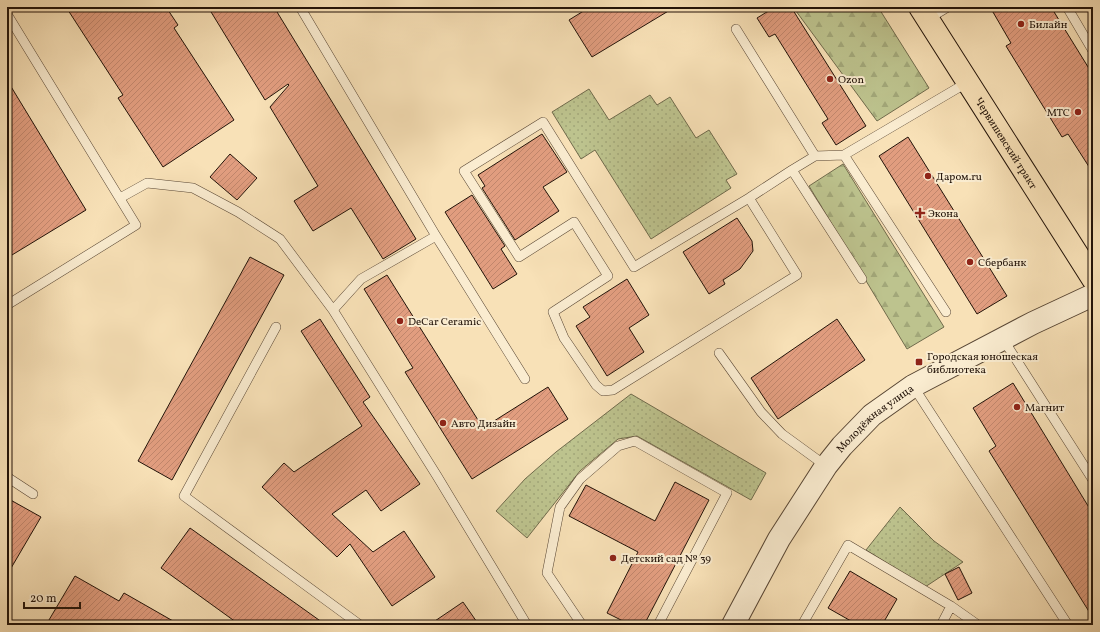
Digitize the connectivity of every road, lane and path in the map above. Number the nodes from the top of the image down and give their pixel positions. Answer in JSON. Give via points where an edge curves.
{"nodes":[{"id":1,"x":300,"y":7,"type":"edge"},
{"id":2,"x":948,"y":7,"type":"edge"},
{"id":3,"x":1067,"y":7,"type":"edge"},
{"id":4,"x":924,"y":13,"type":"edge"},
{"id":5,"x":7,"y":14,"type":"edge"},
{"id":6,"x":736,"y":29,"type":"dead end"},
{"id":7,"x":1092,"y":47,"type":"edge"},
{"id":8,"x":968,"y":82,"type":"junction"},
{"id":9,"x":844,"y":155,"type":"junction"},
{"id":10,"x":815,"y":156,"type":"junction"},
{"id":11,"x":792,"y":170,"type":"junction"},
{"id":12,"x":120,"y":198,"type":"junction"},
{"id":13,"x":749,"y":198,"type":"junction"},
{"id":14,"x":436,"y":236,"type":"junction"},
{"id":15,"x":862,"y":279,"type":"dead end"},
{"id":16,"x":1093,"y":279,"type":"edge"},
{"id":17,"x":1093,"y":295,"type":"edge"},
{"id":18,"x":7,"y":305,"type":"edge"},
{"id":19,"x":333,"y":310,"type":"junction"},
{"id":20,"x":946,"y":312,"type":"dead end"},
{"id":21,"x":276,"y":327,"type":"dead end"},
{"id":22,"x":1003,"y":339,"type":"junction"},
{"id":23,"x":719,"y":353,"type":"dead end"},
{"id":24,"x":525,"y":379,"type":"dead end"},
{"id":25,"x":913,"y":386,"type":"junction"},
{"id":26,"x":826,"y":466,"type":"junction"},
{"id":27,"x":7,"y":477,"type":"edge"},
{"id":28,"x":1093,"y":480,"type":"edge"},
{"id":29,"x":33,"y":494,"type":"dead end"},
{"id":30,"x":951,"y":606,"type":"junction"},
{"id":31,"x":360,"y":625,"type":"edge"},
{"id":32,"x":527,"y":625,"type":"edge"},
{"id":33,"x":582,"y":625,"type":"edge"},
{"id":34,"x":658,"y":625,"type":"edge"},
{"id":35,"x":733,"y":625,"type":"edge"},
{"id":36,"x":802,"y":625,"type":"edge"},
{"id":37,"x":940,"y":625,"type":"edge"},
{"id":38,"x":978,"y":625,"type":"edge"},
{"id":39,"x":1068,"y":625,"type":"edge"}],
"edges":[{"from":1,"to":14,"type":"lane"},
{"from":2,"to":4,"type":"lane"},
{"from":3,"to":7,"type":"lane"},
{"from":4,"to":8,"type":"main road","name":"Червишевский тракт"},
{"from":5,"to":12,"type":"lane"},
{"from":6,"to":10,"type":"lane"},
{"from":8,"to":9,"type":"lane"},
{"from":8,"to":16,"type":"main road","name":"Червишевский тракт"},
{"from":9,"to":10,"type":"lane"},
{"from":9,"to":20,"type":"lane"},
{"from":10,"to":11,"type":"lane"},
{"from":11,"to":13,"type":"lane"},
{"from":11,"to":15,"type":"lane"},
{"from":12,"to":18,"type":"lane","via":[[136,225]]},
{"from":12,"to":19,"type":"lane","via":[[147,183],[193,188],[238,212],[280,239]]},
{"from":13,"to":13,"type":"lane","via":[[634,267],[543,122],[464,171],[519,257],[574,222],[608,276],[553,312],[564,338],[602,391],[613,390],[797,275]]},
{"from":14,"to":19,"type":"lane","via":[[361,279]]},
{"from":14,"to":24,"type":"lane"},
{"from":17,"to":22,"type":"street","name":"Молодёжная улица"},
{"from":19,"to":32,"type":"lane"},
{"from":21,"to":31,"type":"lane","via":[[184,496]]},
{"from":22,"to":25,"type":"street","name":"Молодёжная улица"},
{"from":22,"to":28,"type":"lane"},
{"from":23,"to":26,"type":"lane","via":[[766,418],[782,434]]},
{"from":25,"to":26,"type":"street","name":"Молодёжная улица","via":[[872,415]]},
{"from":25,"to":39,"type":"lane"},
{"from":26,"to":35,"type":"street","name":"Молодёжная улица","via":[[779,539]]},
{"from":27,"to":29,"type":"lane"},
{"from":30,"to":36,"type":"lane","via":[[848,545]]},
{"from":30,"to":37,"type":"lane"},
{"from":30,"to":38,"type":"lane"},
{"from":33,"to":34,"type":"lane","via":[[548,572],[560,507],[580,479],[618,446],[635,441],[728,493]]}]}
